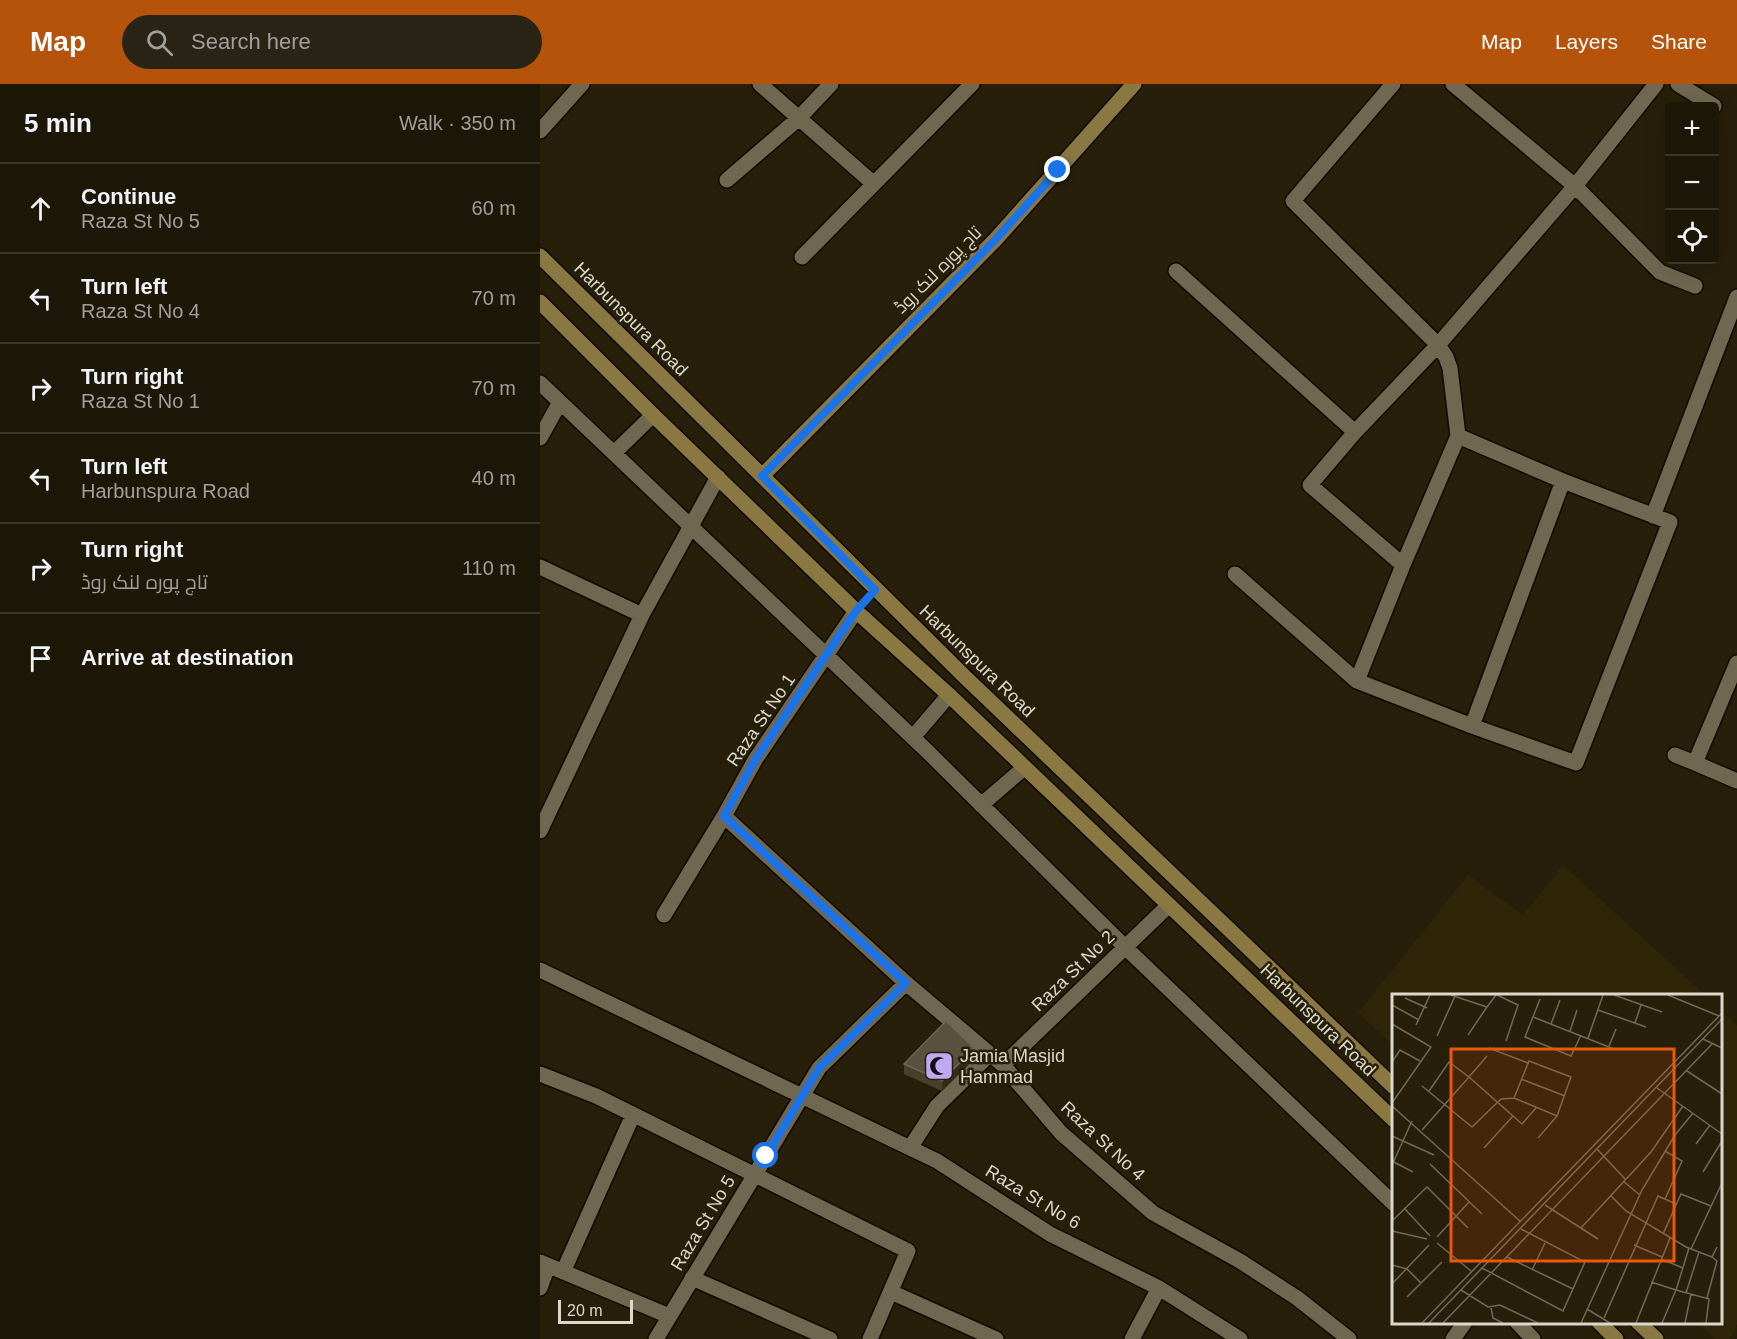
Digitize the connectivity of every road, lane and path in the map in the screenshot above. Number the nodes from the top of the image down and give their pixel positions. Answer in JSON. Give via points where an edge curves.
{"nodes":[{"id":1,"x":582,"y":84,"type":"edge"},
{"id":2,"x":760,"y":84,"type":"edge"},
{"id":3,"x":831,"y":84,"type":"edge"},
{"id":4,"x":972,"y":84,"type":"edge"},
{"id":5,"x":1134,"y":84,"type":"edge"},
{"id":6,"x":1393,"y":84,"type":"edge"},
{"id":7,"x":1454,"y":84,"type":"edge"},
{"id":8,"x":1656,"y":84,"type":"edge"},
{"id":9,"x":1678,"y":84,"type":"edge"},
{"id":10,"x":1706,"y":102,"type":"edge"},
{"id":11,"x":798,"y":119,"type":"junction"},
{"id":12,"x":540,"y":131,"type":"edge"},
{"id":13,"x":727,"y":180,"type":"dead end"},
{"id":14,"x":874,"y":184,"type":"junction"},
{"id":15,"x":1575,"y":186,"type":"junction"},
{"id":16,"x":540,"y":256,"type":"edge"},
{"id":17,"x":802,"y":257,"type":"dead end"},
{"id":18,"x":1176,"y":271,"type":"dead end"},
{"id":19,"x":1695,"y":286,"type":"dead end"},
{"id":20,"x":1737,"y":297,"type":"edge"},
{"id":21,"x":540,"y":302,"type":"edge"},
{"id":22,"x":1438,"y":345,"type":"junction"},
{"id":23,"x":540,"y":383,"type":"edge"},
{"id":24,"x":560,"y":402,"type":"junction"},
{"id":25,"x":653,"y":415,"type":"junction"},
{"id":26,"x":1355,"y":432,"type":"junction"},
{"id":27,"x":1458,"y":436,"type":"junction"},
{"id":28,"x":540,"y":438,"type":"edge"},
{"id":29,"x":614,"y":453,"type":"junction"},
{"id":30,"x":762,"y":476,"type":"junction"},
{"id":31,"x":718,"y":477,"type":"junction"},
{"id":32,"x":1563,"y":481,"type":"junction"},
{"id":33,"x":1653,"y":516,"type":"junction"},
{"id":34,"x":690,"y":526,"type":"junction"},
{"id":35,"x":1403,"y":565,"type":"junction"},
{"id":36,"x":540,"y":567,"type":"edge"},
{"id":37,"x":1235,"y":574,"type":"dead end"},
{"id":38,"x":875,"y":590,"type":"junction"},
{"id":39,"x":856,"y":611,"type":"junction"},
{"id":40,"x":642,"y":615,"type":"junction"},
{"id":41,"x":827,"y":656,"type":"junction"},
{"id":42,"x":1737,"y":663,"type":"edge"},
{"id":43,"x":1357,"y":681,"type":"junction"},
{"id":44,"x":949,"y":695,"type":"junction"},
{"id":45,"x":1472,"y":726,"type":"junction"},
{"id":46,"x":913,"y":737,"type":"junction"},
{"id":47,"x":1675,"y":755,"type":"dead end"},
{"id":48,"x":1695,"y":763,"type":"junction"},
{"id":49,"x":1024,"y":768,"type":"junction"},
{"id":50,"x":1737,"y":782,"type":"edge"},
{"id":51,"x":981,"y":805,"type":"junction"},
{"id":52,"x":724,"y":816,"type":"junction"},
{"id":53,"x":540,"y":831,"type":"edge"},
{"id":54,"x":1169,"y":905,"type":"junction"},
{"id":55,"x":664,"y":915,"type":"dead end"},
{"id":56,"x":1126,"y":948,"type":"junction"},
{"id":57,"x":540,"y":970,"type":"edge"},
{"id":58,"x":906,"y":983,"type":"junction"},
{"id":59,"x":990,"y":1054,"type":"junction"},
{"id":60,"x":1003,"y":1065,"type":"junction"},
{"id":61,"x":540,"y":1074,"type":"edge"},
{"id":62,"x":1392,"y":1085,"type":"edge"},
{"id":63,"x":1392,"y":1094,"type":"edge"},
{"id":64,"x":801,"y":1097,"type":"junction"},
{"id":65,"x":1381,"y":1107,"type":"junction"},
{"id":66,"x":633,"y":1115,"type":"junction"},
{"id":67,"x":1392,"y":1118,"type":"edge"},
{"id":68,"x":910,"y":1148,"type":"junction"},
{"id":69,"x":754,"y":1176,"type":"junction"},
{"id":70,"x":1392,"y":1202,"type":"edge"},
{"id":71,"x":550,"y":1266,"type":"edge"},
{"id":72,"x":692,"y":1278,"type":"junction"},
{"id":73,"x":540,"y":1288,"type":"edge"},
{"id":74,"x":1159,"y":1288,"type":"junction"},
{"id":75,"x":891,"y":1292,"type":"junction"},
{"id":76,"x":669,"y":1316,"type":"junction"},
{"id":77,"x":1464,"y":1324,"type":"edge"},
{"id":78,"x":1517,"y":1324,"type":"edge"},
{"id":79,"x":1600,"y":1324,"type":"edge"},
{"id":80,"x":1639,"y":1324,"type":"edge"},
{"id":81,"x":656,"y":1339,"type":"edge"},
{"id":82,"x":830,"y":1339,"type":"edge"},
{"id":83,"x":870,"y":1339,"type":"edge"},
{"id":84,"x":996,"y":1339,"type":"edge"},
{"id":85,"x":1132,"y":1339,"type":"edge"},
{"id":86,"x":1240,"y":1339,"type":"edge"},
{"id":87,"x":1348,"y":1339,"type":"edge"},
{"id":88,"x":1453,"y":1339,"type":"edge"},
{"id":89,"x":1533,"y":1339,"type":"edge"},
{"id":90,"x":1616,"y":1339,"type":"edge"},
{"id":91,"x":1656,"y":1339,"type":"edge"}],
"edges":[{"from":1,"to":12,"type":"street"},
{"from":2,"to":11,"type":"street"},
{"from":3,"to":11,"type":"street"},
{"from":4,"to":14,"type":"street"},
{"from":5,"to":30,"type":"main road","name":"تاج پورہ لنک روڈ","via":[[996,239]]},
{"from":6,"to":22,"type":"street","via":[[1293,201]]},
{"from":7,"to":15,"type":"street"},
{"from":8,"to":15,"type":"street"},
{"from":9,"to":10,"type":"street"},
{"from":11,"to":13,"type":"street"},
{"from":11,"to":14,"type":"street"},
{"from":14,"to":17,"type":"street"},
{"from":15,"to":19,"type":"street","via":[[1660,272]]},
{"from":15,"to":22,"type":"street"},
{"from":16,"to":30,"type":"main road","name":"Harbunspura Road"},
{"from":18,"to":26,"type":"street"},
{"from":20,"to":33,"type":"street"},
{"from":21,"to":25,"type":"main road","name":"Harbunspura Road"},
{"from":22,"to":26,"type":"street"},
{"from":22,"to":27,"type":"street","via":[[1450,368]]},
{"from":23,"to":24,"type":"street"},
{"from":24,"to":28,"type":"street"},
{"from":24,"to":29,"type":"street"},
{"from":25,"to":29,"type":"street"},
{"from":25,"to":31,"type":"main road","name":"Harbunspura Road"},
{"from":26,"to":35,"type":"street","via":[[1310,485]]},
{"from":27,"to":32,"type":"street"},
{"from":27,"to":35,"type":"street"},
{"from":29,"to":34,"type":"street"},
{"from":30,"to":38,"type":"main road","name":"Harbunspura Road"},
{"from":31,"to":34,"type":"street"},
{"from":31,"to":39,"type":"main road","name":"Harbunspura Road"},
{"from":32,"to":33,"type":"street"},
{"from":32,"to":45,"type":"street"},
{"from":33,"to":45,"type":"street","via":[[1670,522],[1576,763]]},
{"from":34,"to":40,"type":"street"},
{"from":34,"to":41,"type":"street"},
{"from":35,"to":43,"type":"street"},
{"from":36,"to":40,"type":"street"},
{"from":37,"to":43,"type":"street"},
{"from":38,"to":39,"type":"main road"},
{"from":38,"to":62,"type":"main road","name":"Harbunspura Road"},
{"from":39,"to":41,"type":"street","name":"Raza St No 1"},
{"from":39,"to":44,"type":"main road","name":"Harbunspura Road"},
{"from":40,"to":53,"type":"street"},
{"from":41,"to":46,"type":"street"},
{"from":41,"to":52,"type":"street","name":"Raza St No 1","via":[[755,760]]},
{"from":42,"to":48,"type":"street"},
{"from":43,"to":45,"type":"street"},
{"from":44,"to":46,"type":"street"},
{"from":44,"to":49,"type":"main road","name":"Harbunspura Road"},
{"from":46,"to":51,"type":"street"},
{"from":47,"to":48,"type":"street"},
{"from":48,"to":50,"type":"street"},
{"from":49,"to":51,"type":"street"},
{"from":49,"to":54,"type":"main road","name":"Harbunspura Road"},
{"from":51,"to":56,"type":"street"},
{"from":52,"to":55,"type":"street","name":"Raza St No 1"},
{"from":52,"to":58,"type":"street","name":"Raza St No 4"},
{"from":54,"to":56,"type":"street","name":"Raza St No 2"},
{"from":54,"to":65,"type":"main road","name":"Harbunspura Road"},
{"from":56,"to":60,"type":"street","name":"Raza St No 2"},
{"from":56,"to":70,"type":"street"},
{"from":57,"to":64,"type":"street","name":"Raza St No 6"},
{"from":58,"to":59,"type":"street","name":"Raza St No 4"},
{"from":58,"to":64,"type":"street","name":"Raza St No 5","via":[[819,1068]]},
{"from":59,"to":60,"type":"street","name":"Raza St No 4"},
{"from":59,"to":68,"type":"street","via":[[937,1106]]},
{"from":60,"to":87,"type":"street","name":"Raza St No 4","via":[[1061,1133],[1154,1213],[1298,1298]]},
{"from":61,"to":66,"type":"street"},
{"from":63,"to":65,"type":"main road"},
{"from":64,"to":68,"type":"street","name":"Raza St No 6"},
{"from":64,"to":69,"type":"street","name":"Raza St No 5"},
{"from":65,"to":67,"type":"main road","name":"Harbunspura Road"},
{"from":66,"to":69,"type":"street"},
{"from":66,"to":71,"type":"street"},
{"from":68,"to":74,"type":"street","name":"Raza St No 6","via":[[937,1161],[1050,1234]]},
{"from":69,"to":72,"type":"street","name":"Raza St No 5"},
{"from":69,"to":75,"type":"street","via":[[908,1251]]},
{"from":71,"to":73,"type":"street"},
{"from":71,"to":76,"type":"street"},
{"from":72,"to":76,"type":"street","name":"Raza St No 5"},
{"from":72,"to":82,"type":"street"},
{"from":74,"to":85,"type":"street"},
{"from":74,"to":86,"type":"street","name":"Raza St No 6"},
{"from":75,"to":83,"type":"street"},
{"from":75,"to":84,"type":"street"},
{"from":76,"to":81,"type":"street","name":"Raza St No 5"},
{"from":77,"to":88,"type":"street"},
{"from":78,"to":89,"type":"street"},
{"from":79,"to":90,"type":"main road"},
{"from":80,"to":91,"type":"main road"}]}
